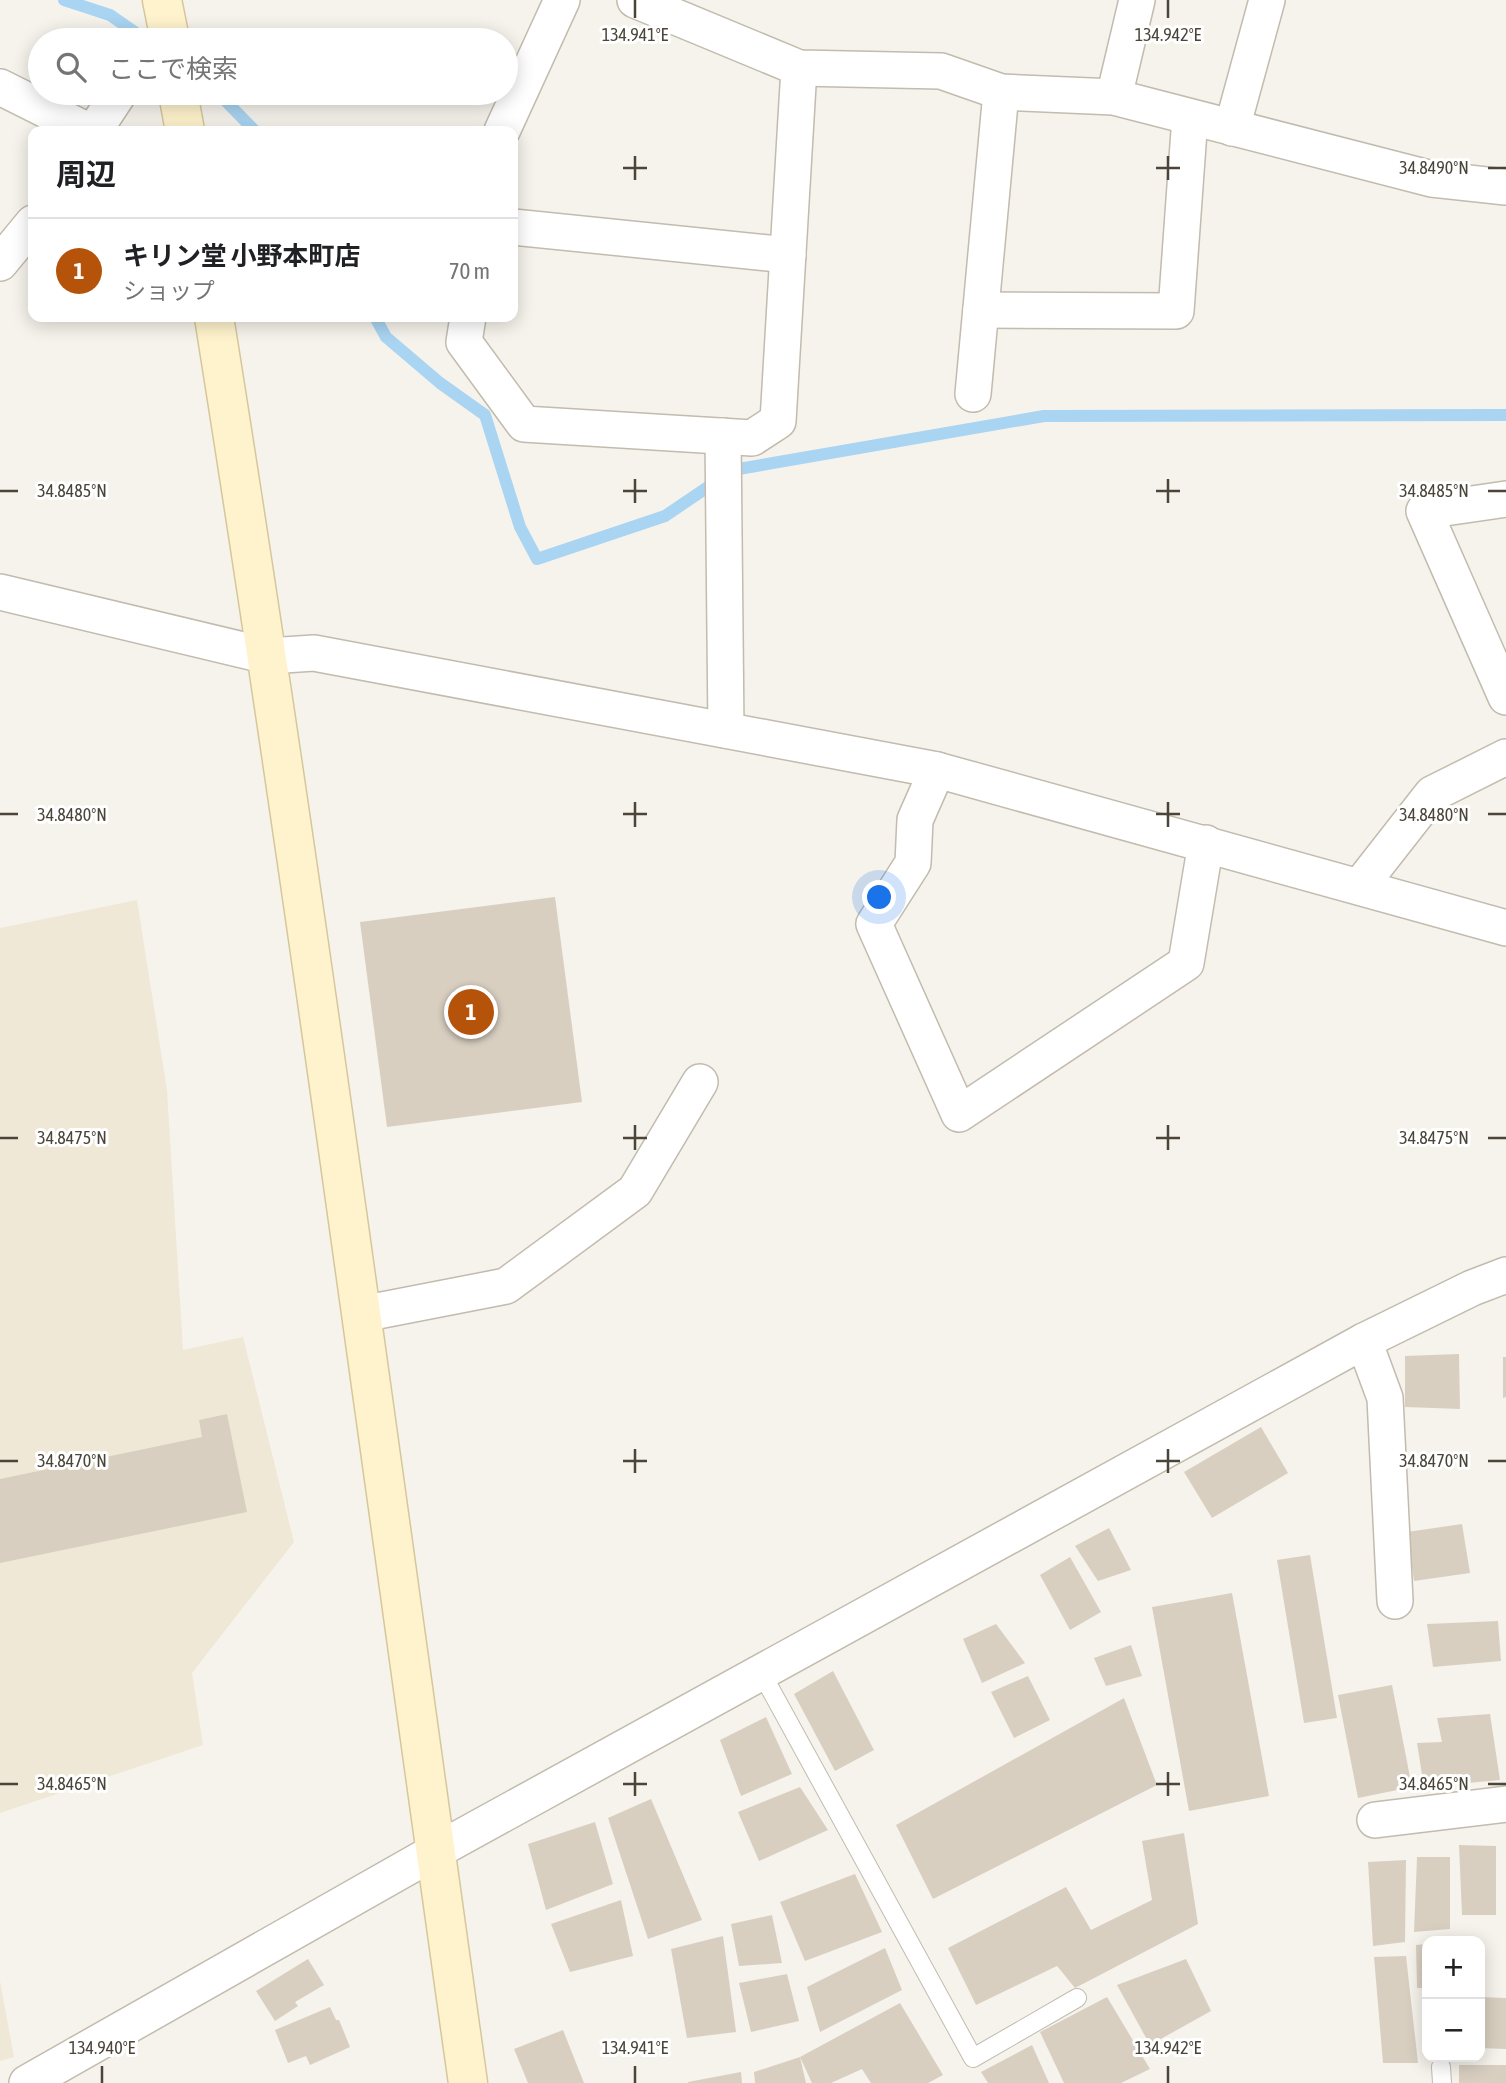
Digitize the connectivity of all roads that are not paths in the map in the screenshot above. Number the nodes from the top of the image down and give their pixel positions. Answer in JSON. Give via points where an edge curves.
{"nodes":[{"id":1,"x":162,"y":0,"type":"edge"},
{"id":2,"x":562,"y":0,"type":"edge"},
{"id":3,"x":635,"y":0,"type":"edge"},
{"id":4,"x":1137,"y":0,"type":"edge"},
{"id":5,"x":1267,"y":0,"type":"edge"},
{"id":6,"x":168,"y":28,"type":"edge"},
{"id":7,"x":799,"y":68,"type":"junction"},
{"id":8,"x":0,"y":87,"type":"edge"},
{"id":9,"x":1000,"y":92,"type":"junction"},
{"id":10,"x":518,"y":96,"type":"edge"},
{"id":11,"x":1114,"y":97,"type":"junction"},
{"id":12,"x":28,"y":101,"type":"edge"},
{"id":13,"x":36,"y":105,"type":"edge"},
{"id":14,"x":111,"y":105,"type":"edge"},
{"id":15,"x":180,"y":105,"type":"edge"},
{"id":16,"x":514,"y":105,"type":"edge"},
{"id":17,"x":1190,"y":117,"type":"junction"},
{"id":18,"x":78,"y":126,"type":"edge"},
{"id":19,"x":97,"y":126,"type":"edge"},
{"id":20,"x":183,"y":126,"type":"edge"},
{"id":21,"x":504,"y":126,"type":"edge"},
{"id":22,"x":1232,"y":128,"type":"junction"},
{"id":23,"x":1506,"y":187,"type":"edge"},
{"id":24,"x":518,"y":227,"type":"edge"},
{"id":25,"x":28,"y":229,"type":"edge"},
{"id":26,"x":788,"y":254,"type":"junction"},
{"id":27,"x":0,"y":263,"type":"edge"},
{"id":28,"x":981,"y":310,"type":"junction"},
{"id":29,"x":215,"y":322,"type":"edge"},
{"id":30,"x":467,"y":322,"type":"edge"},
{"id":31,"x":973,"y":394,"type":"dead end"},
{"id":32,"x":723,"y":436,"type":"junction"},
{"id":33,"x":1506,"y":499,"type":"edge"},
{"id":34,"x":0,"y":592,"type":"edge"},
{"id":35,"x":268,"y":656,"type":"junction"},
{"id":36,"x":1506,"y":697,"type":"edge"},
{"id":37,"x":726,"y":730,"type":"junction"},
{"id":38,"x":1506,"y":757,"type":"edge"},
{"id":39,"x":937,"y":770,"type":"junction"},
{"id":40,"x":1206,"y":843,"type":"junction"},
{"id":41,"x":1360,"y":886,"type":"junction"},
{"id":42,"x":1506,"y":928,"type":"edge"},
{"id":43,"x":701,"y":1082,"type":"dead end"},
{"id":44,"x":1506,"y":1275,"type":"edge"},
{"id":45,"x":362,"y":1314,"type":"junction"},
{"id":46,"x":1364,"y":1341,"type":"junction"},
{"id":47,"x":1395,"y":1601,"type":"dead end"},
{"id":48,"x":761,"y":1672,"type":"junction"},
{"id":49,"x":1506,"y":1804,"type":"edge"},
{"id":50,"x":1375,"y":1820,"type":"dead end"},
{"id":51,"x":436,"y":1851,"type":"junction"},
{"id":52,"x":1077,"y":1997,"type":"dead end"},
{"id":53,"x":44,"y":2078,"type":"edge"},
{"id":54,"x":468,"y":2083,"type":"edge"}],
"edges":[{"from":1,"to":6,"type":"street"},
{"from":2,"to":10,"type":"street"},
{"from":3,"to":7,"type":"street"},
{"from":4,"to":11,"type":"street"},
{"from":5,"to":22,"type":"street"},
{"from":7,"to":9,"type":"street","via":[[941,71]]},
{"from":7,"to":26,"type":"street"},
{"from":8,"to":12,"type":"street"},
{"from":9,"to":11,"type":"street"},
{"from":9,"to":28,"type":"street"},
{"from":11,"to":17,"type":"street"},
{"from":13,"to":18,"type":"street"},
{"from":14,"to":19,"type":"street"},
{"from":15,"to":20,"type":"street"},
{"from":16,"to":21,"type":"street"},
{"from":17,"to":22,"type":"street"},
{"from":17,"to":28,"type":"street","via":[[1176,312]]},
{"from":22,"to":23,"type":"street","via":[[1432,179]]},
{"from":24,"to":26,"type":"street"},
{"from":25,"to":27,"type":"street"},
{"from":26,"to":32,"type":"street","via":[[778,421],[752,438]]},
{"from":28,"to":31,"type":"street"},
{"from":29,"to":35,"type":"street"},
{"from":30,"to":32,"type":"street","via":[[464,342],[524,424]]},
{"from":32,"to":37,"type":"street"},
{"from":33,"to":36,"type":"street","via":[[1424,510]]},
{"from":34,"to":35,"type":"street"},
{"from":35,"to":37,"type":"street","via":[[314,653]]},
{"from":35,"to":45,"type":"street"},
{"from":37,"to":39,"type":"street"},
{"from":38,"to":41,"type":"street","via":[[1432,794]]},
{"from":39,"to":40,"type":"street"},
{"from":39,"to":40,"type":"street","via":[[915,820],[913,863],[874,924],[959,1114],[1186,963]]},
{"from":40,"to":41,"type":"street"},
{"from":41,"to":42,"type":"street"},
{"from":43,"to":45,"type":"street","via":[[635,1191],[506,1286]]},
{"from":44,"to":46,"type":"street"},
{"from":45,"to":51,"type":"street"},
{"from":46,"to":47,"type":"street","via":[[1385,1398]]},
{"from":46,"to":48,"type":"street"},
{"from":48,"to":51,"type":"street"},
{"from":48,"to":52,"type":"lane","via":[[973,2058]]},
{"from":49,"to":50,"type":"street"},
{"from":51,"to":53,"type":"street"},
{"from":51,"to":54,"type":"street"}]}
